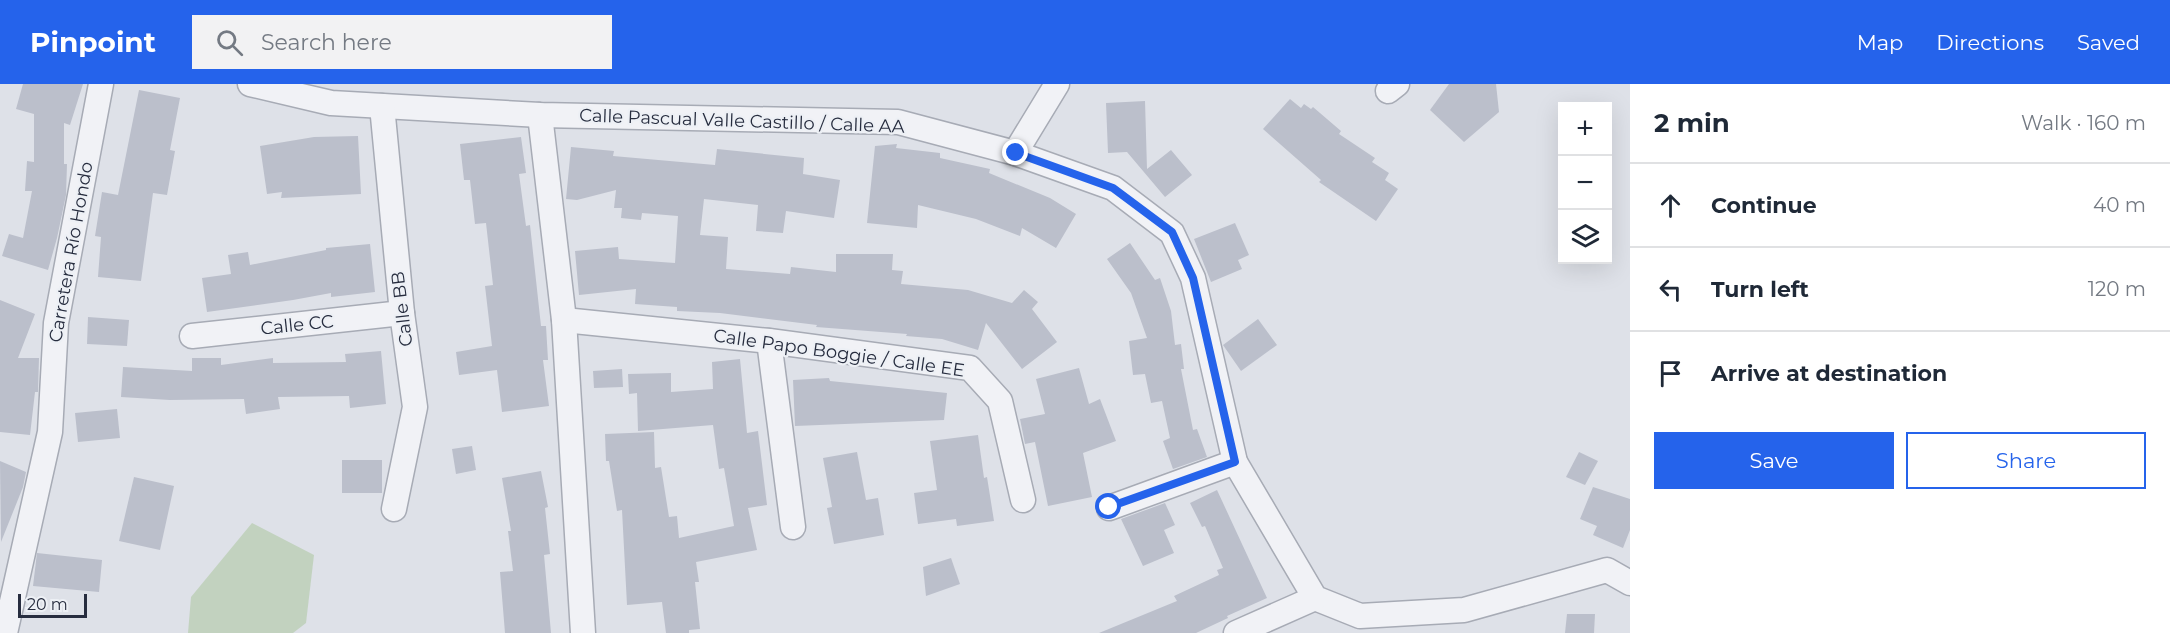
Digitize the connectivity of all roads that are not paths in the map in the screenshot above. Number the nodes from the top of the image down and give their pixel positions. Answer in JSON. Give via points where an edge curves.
{"nodes":[{"id":1,"x":100,"y":84,"type":"edge"},
{"id":2,"x":250,"y":84,"type":"edge"},
{"id":3,"x":1057,"y":84,"type":"edge"},
{"id":4,"x":332,"y":93,"type":"edge"},
{"id":5,"x":382,"y":106,"type":"junction"},
{"id":6,"x":540,"y":115,"type":"junction"},
{"id":7,"x":1016,"y":153,"type":"junction"},
{"id":8,"x":402,"y":313,"type":"junction"},
{"id":9,"x":564,"y":320,"type":"junction"},
{"id":10,"x":192,"y":336,"type":"dead end"},
{"id":11,"x":769,"y":341,"type":"junction"},
{"id":12,"x":1235,"y":462,"type":"junction"},
{"id":13,"x":1023,"y":500,"type":"dead end"},
{"id":14,"x":1109,"y":507,"type":"dead end"},
{"id":15,"x":394,"y":509,"type":"dead end"},
{"id":16,"x":793,"y":527,"type":"dead end"},
{"id":17,"x":1630,"y":583,"type":"edge"},
{"id":18,"x":1315,"y":598,"type":"junction"},
{"id":19,"x":5,"y":633,"type":"edge"},
{"id":20,"x":583,"y":633,"type":"edge"},
{"id":21,"x":1236,"y":633,"type":"edge"}],
"edges":[{"from":1,"to":19,"type":"street","name":"Carretera Río Hondo","via":[[56,323],[50,432]]},
{"from":2,"to":4,"type":"street","name":"Calle Pascual Valle Castillo / Calle AA"},
{"from":3,"to":7,"type":"street"},
{"from":4,"to":5,"type":"street","name":"Calle Pascual Valle Castillo / Calle AA"},
{"from":5,"to":6,"type":"street","name":"Calle Pascual Valle Castillo / Calle AA"},
{"from":5,"to":8,"type":"street","name":"Calle BB"},
{"from":6,"to":7,"type":"street","name":"Calle Pascual Valle Castillo / Calle AA","via":[[898,122]]},
{"from":6,"to":9,"type":"street"},
{"from":7,"to":12,"type":"street","name":"Calle Pascual Valle Castillo / Calle AA","via":[[1113,188],[1172,232],[1193,278]]},
{"from":8,"to":10,"type":"street","name":"Calle CC"},
{"from":8,"to":15,"type":"street","name":"Calle BB","via":[[415,407]]},
{"from":9,"to":11,"type":"street","name":"Calle Papo Boggie / Calle EE"},
{"from":9,"to":20,"type":"street"},
{"from":11,"to":13,"type":"street","name":"Calle Papo Boggie / Calle EE","via":[[970,368],[1000,401]]},
{"from":11,"to":16,"type":"street"},
{"from":12,"to":14,"type":"street"},
{"from":12,"to":18,"type":"street","name":"Calle Pascual Valle Castillo / Calle AA"},
{"from":17,"to":18,"type":"street","via":[[1607,570],[1464,610],[1360,616]]},
{"from":18,"to":21,"type":"street"}]}
